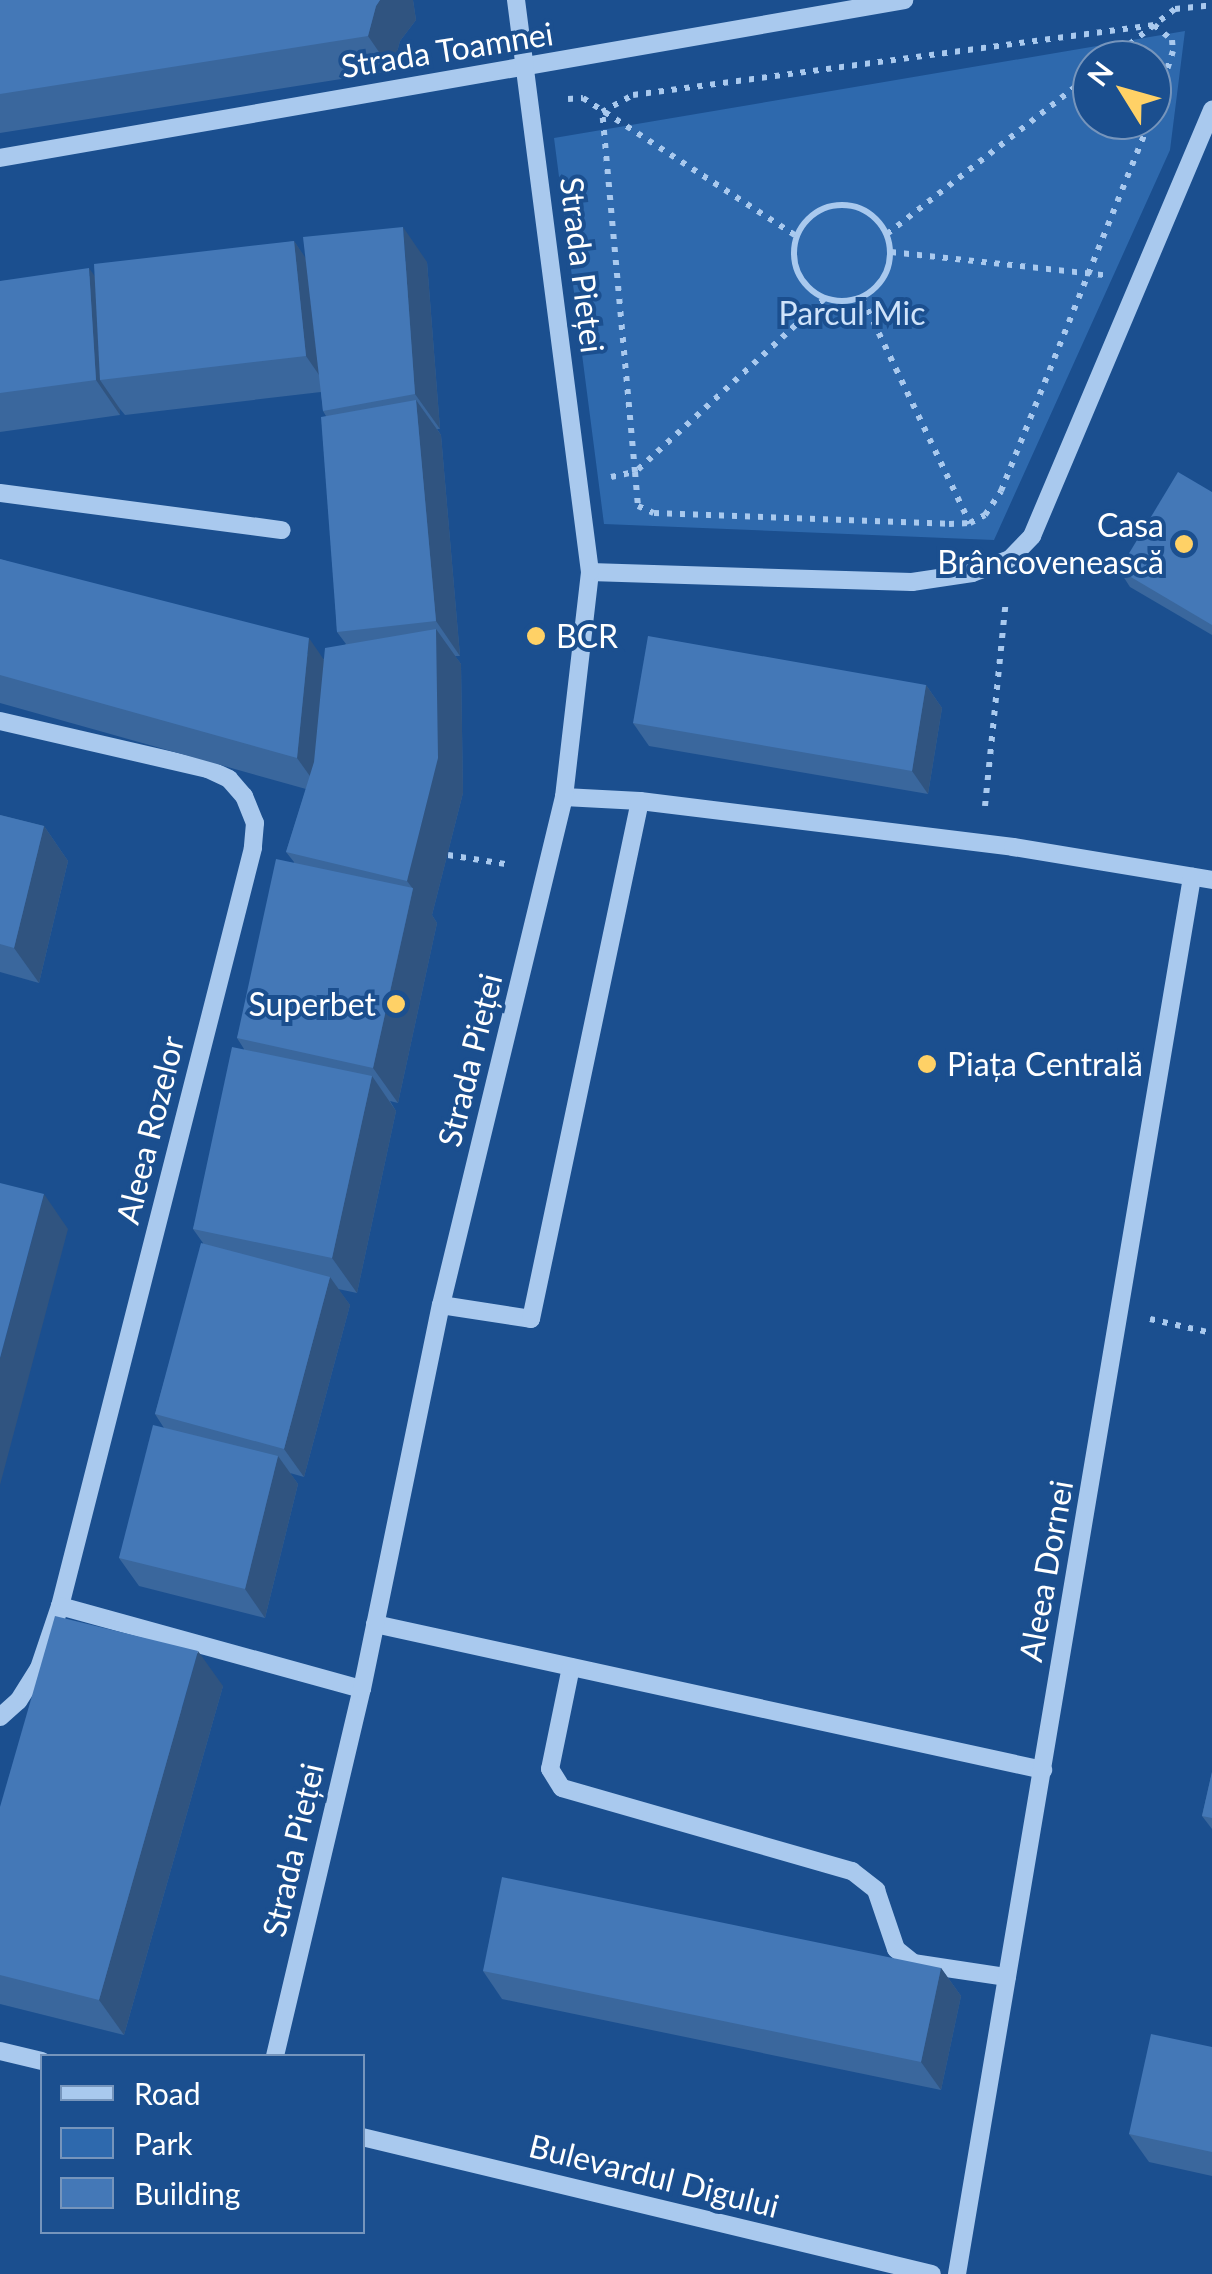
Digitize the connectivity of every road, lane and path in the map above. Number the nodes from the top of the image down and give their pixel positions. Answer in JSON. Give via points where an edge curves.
{"nodes":[{"id":1,"x":516,"y":0,"type":"edge"},
{"id":2,"x":904,"y":0,"type":"edge"},
{"id":3,"x":1176,"y":4,"type":"edge"},
{"id":4,"x":1212,"y":5,"type":"edge"},
{"id":5,"x":1154,"y":25,"type":"junction"},
{"id":6,"x":1135,"y":40,"type":"edge"},
{"id":7,"x":1172,"y":40,"type":"edge"},
{"id":8,"x":525,"y":66,"type":"junction"},
{"id":9,"x":1072,"y":90,"type":"edge"},
{"id":10,"x":532,"y":102,"type":"junction"},
{"id":11,"x":1212,"y":109,"type":"edge"},
{"id":12,"x":602,"y":112,"type":"junction"},
{"id":13,"x":1142,"y":140,"type":"edge"},
{"id":14,"x":0,"y":158,"type":"edge"},
{"id":15,"x":887,"y":234,"type":"junction"},
{"id":16,"x":796,"y":236,"type":"junction"},
{"id":17,"x":891,"y":252,"type":"junction"},
{"id":18,"x":1090,"y":272,"type":"junction"},
{"id":19,"x":1140,"y":282,"type":"junction"},
{"id":20,"x":862,"y":298,"type":"junction"},
{"id":21,"x":824,"y":299,"type":"junction"},
{"id":22,"x":635,"y":472,"type":"junction"},
{"id":23,"x":579,"y":483,"type":"junction"},
{"id":24,"x":0,"y":493,"type":"edge"},
{"id":25,"x":970,"y":523,"type":"junction"},
{"id":26,"x":282,"y":530,"type":"dead end"},
{"id":27,"x":1010,"y":559,"type":"junction"},
{"id":28,"x":590,"y":572,"type":"junction"},
{"id":29,"x":0,"y":721,"type":"edge"},
{"id":30,"x":564,"y":796,"type":"junction"},
{"id":31,"x":640,"y":800,"type":"junction"},
{"id":32,"x":981,"y":844,"type":"junction"},
{"id":33,"x":448,"y":855,"type":"dead end"},
{"id":34,"x":546,"y":870,"type":"junction"},
{"id":35,"x":1192,"y":877,"type":"junction"},
{"id":36,"x":1212,"y":880,"type":"edge"},
{"id":37,"x":442,"y":1305,"type":"junction"},
{"id":38,"x":1120,"y":1312,"type":"junction"},
{"id":39,"x":1212,"y":1333,"type":"edge"},
{"id":40,"x":60,"y":1606,"type":"junction"},
{"id":41,"x":375,"y":1624,"type":"junction"},
{"id":42,"x":571,"y":1667,"type":"junction"},
{"id":43,"x":362,"y":1689,"type":"junction"},
{"id":44,"x":0,"y":1717,"type":"edge"},
{"id":45,"x":1043,"y":1770,"type":"junction"},
{"id":46,"x":1008,"y":1977,"type":"junction"},
{"id":47,"x":0,"y":2051,"type":"edge"},
{"id":48,"x":275,"y":2054,"type":"edge"},
{"id":49,"x":40,"y":2061,"type":"edge"},
{"id":50,"x":365,"y":2138,"type":"edge"},
{"id":51,"x":932,"y":2274,"type":"edge"},
{"id":52,"x":957,"y":2274,"type":"edge"}],
"edges":[{"from":1,"to":8,"type":"street","name":"Strada Pieței"},
{"from":2,"to":8,"type":"street","name":"Strada Toamnei"},
{"from":3,"to":4,"type":"path"},
{"from":3,"to":5,"type":"path"},
{"from":5,"to":6,"type":"path"},
{"from":5,"to":7,"type":"path"},
{"from":5,"to":12,"type":"path","via":[[634,95]]},
{"from":8,"to":10,"type":"street","name":"Strada Pieței"},
{"from":8,"to":14,"type":"street","name":"Strada Toamnei"},
{"from":9,"to":15,"type":"path"},
{"from":10,"to":12,"type":"path","via":[[583,98]]},
{"from":10,"to":23,"type":"street","name":"Strada Pieței"},
{"from":11,"to":19,"type":"street"},
{"from":12,"to":16,"type":"path"},
{"from":12,"to":22,"type":"path"},
{"from":13,"to":18,"type":"path"},
{"from":15,"to":16,"type":"path","via":[[876,218],[841,204],[807,219]]},
{"from":15,"to":17,"type":"path"},
{"from":16,"to":21,"type":"path","via":[[797,273]]},
{"from":17,"to":18,"type":"path"},
{"from":17,"to":20,"type":"path","via":[[878,287]]},
{"from":18,"to":19,"type":"path"},
{"from":18,"to":25,"type":"path","via":[[1001,491]]},
{"from":19,"to":27,"type":"street","via":[[1032,536]]},
{"from":20,"to":21,"type":"path"},
{"from":20,"to":25,"type":"path"},
{"from":21,"to":22,"type":"path"},
{"from":22,"to":23,"type":"path"},
{"from":22,"to":25,"type":"path","via":[[638,506],[654,513]]},
{"from":23,"to":28,"type":"street","name":"Strada Pieței"},
{"from":24,"to":26,"type":"street"},
{"from":27,"to":28,"type":"street","via":[[912,582]]},
{"from":27,"to":32,"type":"path"},
{"from":28,"to":30,"type":"street","name":"Strada Pieței"},
{"from":29,"to":40,"type":"street","name":"Aleea Rozelor","via":[[208,769],[229,779],[255,822]]},
{"from":30,"to":31,"type":"street"},
{"from":30,"to":34,"type":"street","name":"Strada Pieței"},
{"from":31,"to":32,"type":"street"},
{"from":31,"to":37,"type":"street","via":[[531,1319]]},
{"from":32,"to":35,"type":"street"},
{"from":33,"to":34,"type":"path"},
{"from":34,"to":37,"type":"street","name":"Strada Pieței"},
{"from":35,"to":36,"type":"street"},
{"from":35,"to":38,"type":"street","name":"Aleea Dornei"},
{"from":37,"to":41,"type":"street","name":"Strada Pieței"},
{"from":38,"to":39,"type":"path"},
{"from":38,"to":45,"type":"street","name":"Aleea Dornei"},
{"from":40,"to":43,"type":"street"},
{"from":40,"to":44,"type":"street","name":"Aleea Rozelor","via":[[40,1668]]},
{"from":41,"to":42,"type":"street"},
{"from":41,"to":43,"type":"street","name":"Strada Pieței"},
{"from":42,"to":45,"type":"street"},
{"from":42,"to":46,"type":"street","via":[[550,1768],[562,1788],[852,1871],[876,1890],[896,1949],[913,1964]]},
{"from":43,"to":48,"type":"street","name":"Strada Pieței"},
{"from":45,"to":46,"type":"street","name":"Aleea Dornei"},
{"from":46,"to":52,"type":"street","name":"Aleea Dornei"},
{"from":47,"to":49,"type":"street"},
{"from":50,"to":51,"type":"street","name":"Bulevardul Digului"}]}
